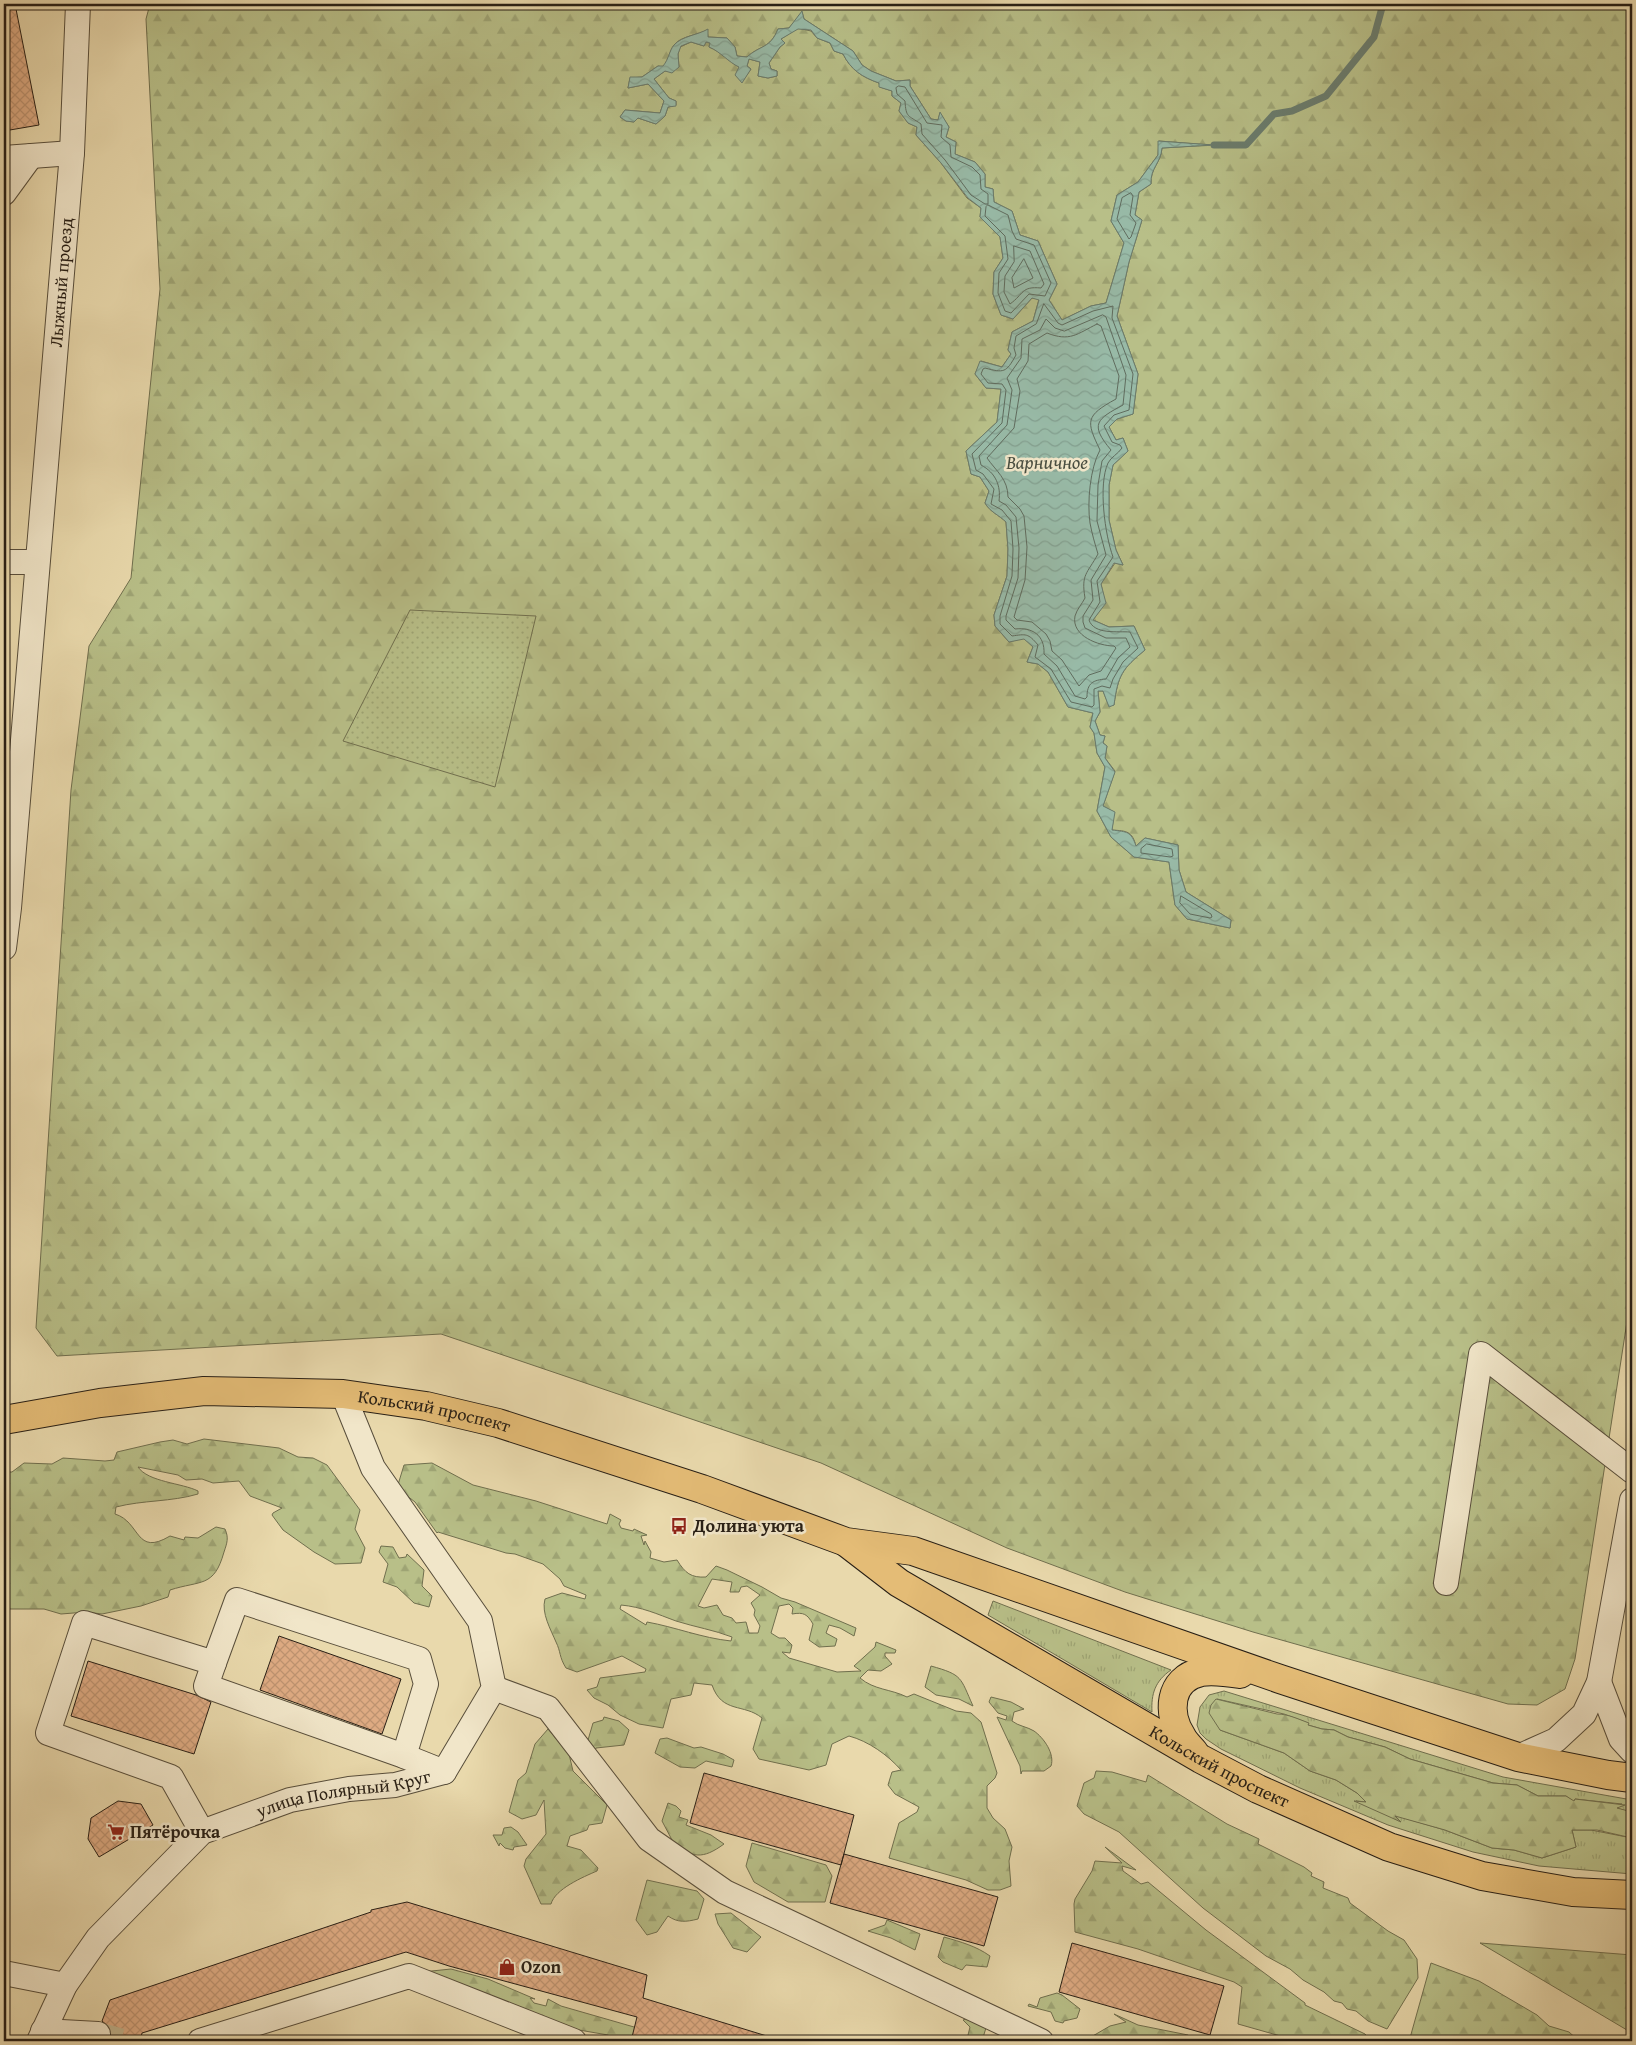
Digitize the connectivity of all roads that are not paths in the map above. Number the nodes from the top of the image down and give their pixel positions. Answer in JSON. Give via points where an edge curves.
{"nodes":[{"id":1,"x":78,"y":4,"type":"edge"},
{"id":2,"x":72,"y":153,"type":"junction"},
{"id":3,"x":31,"y":156,"type":"junction"},
{"id":4,"x":4,"y":158,"type":"edge"},
{"id":5,"x":4,"y":193,"type":"edge"},
{"id":6,"x":4,"y":562,"type":"edge"},
{"id":7,"x":37,"y":562,"type":"junction"},
{"id":8,"x":4,"y":944,"type":"edge"},
{"id":9,"x":4,"y":948,"type":"edge"},
{"id":10,"x":343,"y":1394,"type":"junction"},
{"id":11,"x":4,"y":1420,"type":"edge"},
{"id":12,"x":1632,"y":1470,"type":"edge"},
{"id":13,"x":1632,"y":1500,"type":"edge"},
{"id":14,"x":846,"y":1542,"type":"junction"},
{"id":15,"x":1446,"y":1583,"type":"dead end"},
{"id":16,"x":214,"y":1663,"type":"junction"},
{"id":17,"x":1280,"y":1679,"type":"junction"},
{"id":18,"x":1599,"y":1682,"type":"junction"},
{"id":19,"x":494,"y":1688,"type":"junction"},
{"id":20,"x":1632,"y":1752,"type":"edge"},
{"id":21,"x":404,"y":1756,"type":"junction"},
{"id":22,"x":1518,"y":1757,"type":"junction"},
{"id":23,"x":1200,"y":1759,"type":"junction"},
{"id":24,"x":444,"y":1772,"type":"junction"},
{"id":25,"x":1632,"y":1778,"type":"edge"},
{"id":26,"x":202,"y":1832,"type":"junction"},
{"id":27,"x":1632,"y":1895,"type":"edge"},
{"id":28,"x":4,"y":1973,"type":"edge"},
{"id":29,"x":65,"y":1985,"type":"junction"},
{"id":30,"x":98,"y":2034,"type":"tunnel mouth"},
{"id":31,"x":41,"y":2036,"type":"edge"},
{"id":32,"x":200,"y":2041,"type":"edge"},
{"id":33,"x":574,"y":2041,"type":"edge"},
{"id":34,"x":1041,"y":2041,"type":"edge"}],
"edges":[{"from":1,"to":2,"type":"street","name":"Лыжный проезд"},
{"from":2,"to":3,"type":"street"},
{"from":2,"to":7,"type":"street","name":"Лыжный проезд"},
{"from":3,"to":4,"type":"street"},
{"from":3,"to":5,"type":"street"},
{"from":6,"to":7,"type":"street"},
{"from":7,"to":8,"type":"street","name":"Лыжный проезд"},
{"from":8,"to":9,"type":"street","name":"Лыжный проезд"},
{"from":10,"to":11,"type":"main road","name":"Кольский проспект","via":[[204,1391],[100,1403]]},
{"from":10,"to":14,"type":"main road","name":"Кольский проспект","via":[[426,1406],[498,1423],[702,1489]]},
{"from":10,"to":19,"type":"street","via":[[373,1468],[480,1621]]},
{"from":12,"to":15,"type":"street","via":[[1481,1354]]},
{"from":13,"to":18,"type":"street"},
{"from":14,"to":17,"type":"main road","name":"Кольский проспект","via":[[913,1551]]},
{"from":14,"to":23,"type":"main road","name":"Кольский проспект","via":[[899,1583]]},
{"from":16,"to":21,"type":"street","via":[[206,1686]]},
{"from":16,"to":21,"type":"street","via":[[237,1600],[419,1659],[426,1684]]},
{"from":16,"to":26,"type":"street","via":[[84,1623],[48,1733],[170,1776]]},
{"from":17,"to":22,"type":"main road","name":"Кольский проспект"},
{"from":17,"to":23,"type":"main road","via":[[1219,1671],[1199,1673],[1182,1682],[1172,1706],[1175,1723],[1182,1738]]},
{"from":18,"to":20,"type":"street","via":[[1621,1739]]},
{"from":18,"to":22,"type":"street","via":[[1584,1714],[1556,1740]]},
{"from":19,"to":24,"type":"street","name":"улица Полярный Круг"},
{"from":19,"to":34,"type":"street","via":[[548,1708],[649,1839],[725,1892]]},
{"from":21,"to":24,"type":"street"},
{"from":22,"to":25,"type":"main road","name":"Кольский проспект"},
{"from":23,"to":27,"type":"main road","name":"Кольский проспект","via":[[1389,1847],[1482,1876],[1573,1892]]},
{"from":24,"to":26,"type":"street","name":"улица Полярный Круг","via":[[395,1785],[349,1789],[290,1800]]},
{"from":26,"to":29,"type":"street","name":"улица Полярный Круг","via":[[98,1938]]},
{"from":28,"to":29,"type":"street"},
{"from":29,"to":31,"type":"street","name":"улица Полярный Круг"},
{"from":30,"to":31,"type":"street"},
{"from":32,"to":33,"type":"street","via":[[409,1976]]}]}
